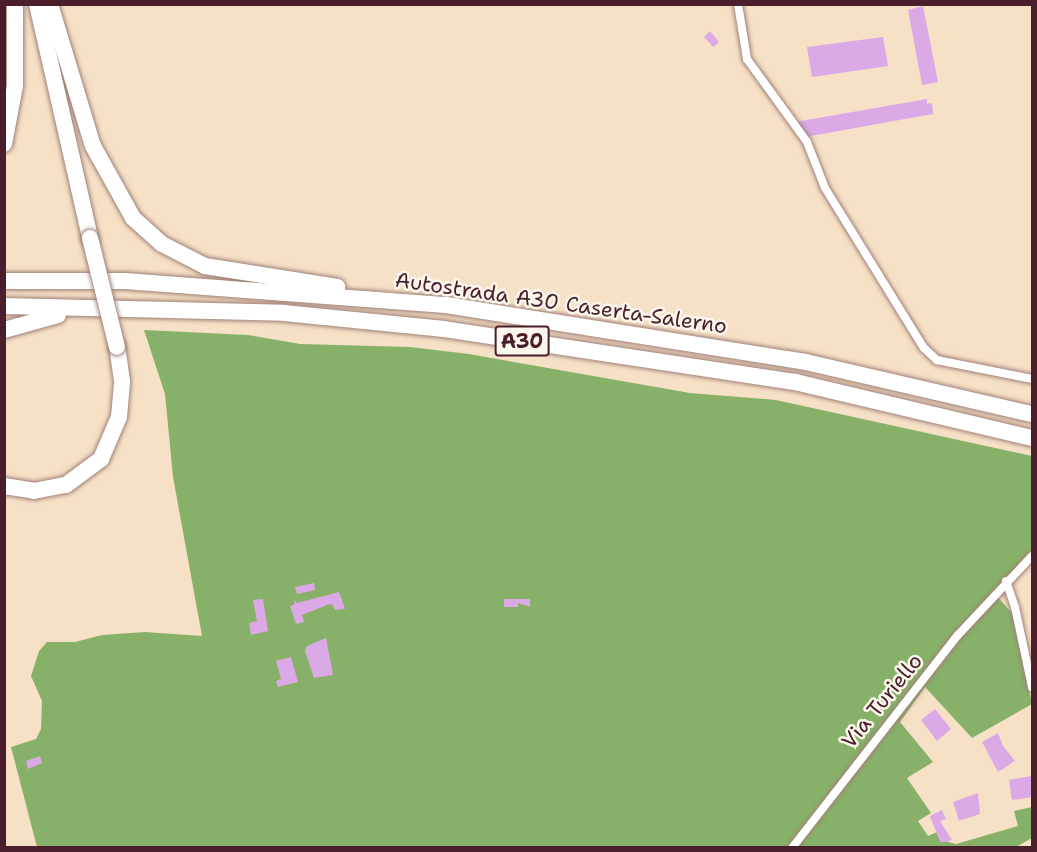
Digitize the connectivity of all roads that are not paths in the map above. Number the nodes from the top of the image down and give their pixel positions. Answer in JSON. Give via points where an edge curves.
{"nodes":[{"id":1,"x":15,"y":4,"type":"edge"},
{"id":2,"x":28,"y":4,"type":"edge"},
{"id":3,"x":37,"y":4,"type":"edge"},
{"id":4,"x":50,"y":4,"type":"edge"},
{"id":5,"x":738,"y":4,"type":"edge"},
{"id":6,"x":4,"y":144,"type":"edge"},
{"id":7,"x":86,"y":238,"type":"junction"},
{"id":8,"x":4,"y":281,"type":"edge"},
{"id":9,"x":399,"y":302,"type":"junction"},
{"id":10,"x":4,"y":306,"type":"edge"},
{"id":11,"x":284,"y":313,"type":"junction"},
{"id":12,"x":4,"y":330,"type":"edge"},
{"id":13,"x":112,"y":347,"type":"junction"},
{"id":14,"x":1032,"y":379,"type":"edge"},
{"id":15,"x":1032,"y":414,"type":"edge"},
{"id":16,"x":1032,"y":438,"type":"edge"},
{"id":17,"x":4,"y":476,"type":"edge"},
{"id":18,"x":4,"y":486,"type":"edge"},
{"id":19,"x":1032,"y":556,"type":"edge"},
{"id":20,"x":1006,"y":581,"type":"junction"},
{"id":21,"x":1032,"y":687,"type":"edge"},
{"id":22,"x":792,"y":848,"type":"edge"}],
"edges":[{"from":1,"to":6,"type":"highway","via":[[15,86]]},
{"from":2,"to":7,"type":"highway"},
{"from":3,"to":7,"type":"highway"},
{"from":4,"to":9,"type":"highway","via":[[93,146],[118,196],[148,233],[183,256],[224,271],[357,290]]},
{"from":5,"to":14,"type":"street","via":[[747,59],[807,142],[825,188],[924,348],[937,360]]},
{"from":7,"to":13,"type":"highway"},
{"from":8,"to":9,"type":"highway","name":"Autostrada A30 Caserta-Salerno","number":"A30","via":[[124,281]]},
{"from":9,"to":15,"type":"highway","name":"Autostrada A30 Caserta-Salerno","number":"A30","via":[[446,305],[806,362]]},
{"from":10,"to":11,"type":"highway","name":"Autostrada A30 Caserta-Salerno","number":"A30"},
{"from":11,"to":12,"type":"highway","via":[[226,317],[61,315]]},
{"from":11,"to":16,"type":"highway","name":"Autostrada A30 Caserta-Salerno","number":"A30","via":[[444,329],[795,382]]},
{"from":13,"to":17,"type":"highway","via":[[112,399],[106,428],[93,453],[76,469],[52,480],[25,482]]},
{"from":13,"to":18,"type":"highway","via":[[122,381],[119,417],[100,459],[66,485],[34,490]]},
{"from":19,"to":20,"type":"street","name":"Via Turiello"},
{"from":20,"to":21,"type":"street","via":[[1016,607]]},
{"from":20,"to":22,"type":"street","name":"Via Turiello","via":[[943,654]]}]}
